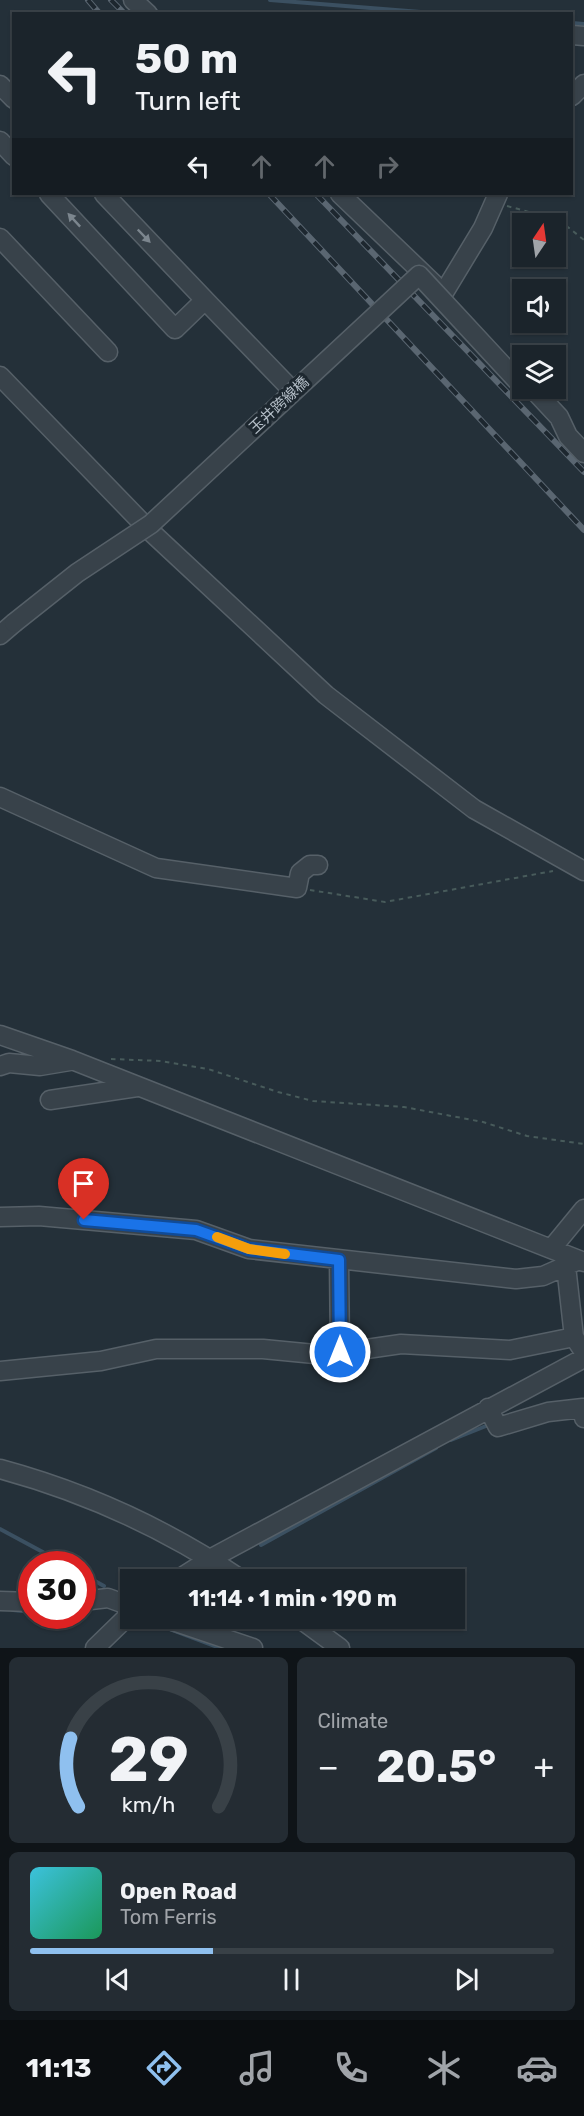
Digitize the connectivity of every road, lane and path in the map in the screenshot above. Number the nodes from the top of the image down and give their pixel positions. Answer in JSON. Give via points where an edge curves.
{"nodes":[{"id":1,"x":133,"y":0,"type":"edge"},
{"id":2,"x":146,"y":12,"type":"edge"},
{"id":3,"x":584,"y":84,"type":"edge"},
{"id":4,"x":0,"y":85,"type":"edge"},
{"id":5,"x":573,"y":95,"type":"edge"},
{"id":6,"x":12,"y":97,"type":"edge"},
{"id":7,"x":0,"y":141,"type":"edge"},
{"id":8,"x":12,"y":154,"type":"edge"},
{"id":9,"x":50,"y":195,"type":"edge"},
{"id":10,"x":105,"y":195,"type":"edge"},
{"id":11,"x":341,"y":195,"type":"edge"},
{"id":12,"x":497,"y":198,"type":"edge"},
{"id":13,"x":0,"y":238,"type":"edge"},
{"id":14,"x":584,"y":240,"type":"edge"},
{"id":15,"x":443,"y":294,"type":"junction"},
{"id":16,"x":205,"y":300,"type":"junction"},
{"id":17,"x":108,"y":352,"type":"dead end"},
{"id":18,"x":512,"y":367,"type":"edge"},
{"id":19,"x":512,"y":375,"type":"edge"},
{"id":20,"x":0,"y":376,"type":"edge"},
{"id":21,"x":287,"y":385,"type":"dead end"},
{"id":22,"x":534,"y":399,"type":"edge"},
{"id":23,"x":542,"y":399,"type":"edge"},
{"id":24,"x":568,"y":436,"type":"junction"},
{"id":25,"x":584,"y":453,"type":"edge"},
{"id":26,"x":7,"y":629,"type":"edge"},
{"id":27,"x":0,"y":797,"type":"edge"},
{"id":28,"x":318,"y":865,"type":"dead end"},
{"id":29,"x":580,"y":868,"type":"edge"},
{"id":30,"x":297,"y":888,"type":"junction"},
{"id":31,"x":0,"y":1035,"type":"edge"},
{"id":32,"x":104,"y":1059,"type":"dead end"},
{"id":33,"x":72,"y":1060,"type":"junction"},
{"id":34,"x":0,"y":1066,"type":"edge"},
{"id":35,"x":139,"y":1087,"type":"junction"},
{"id":36,"x":50,"y":1100,"type":"dead end"},
{"id":37,"x":584,"y":1144,"type":"edge"},
{"id":38,"x":584,"y":1209,"type":"edge"},
{"id":39,"x":0,"y":1217,"type":"edge"},
{"id":40,"x":552,"y":1248,"type":"junction"},
{"id":41,"x":339,"y":1260,"type":"junction"},
{"id":42,"x":576,"y":1262,"type":"edge"},
{"id":43,"x":579,"y":1345,"type":"edge"},
{"id":44,"x":340,"y":1352,"type":"junction"},
{"id":45,"x":584,"y":1358,"type":"edge"},
{"id":46,"x":0,"y":1371,"type":"edge"},
{"id":47,"x":493,"y":1417,"type":"junction"},
{"id":48,"x":584,"y":1418,"type":"edge"},
{"id":49,"x":0,"y":1469,"type":"edge"},
{"id":50,"x":210,"y":1559,"type":"junction"},
{"id":51,"x":194,"y":1569,"type":"edge"},
{"id":52,"x":225,"y":1569,"type":"edge"},
{"id":53,"x":96,"y":1600,"type":"edge"},
{"id":54,"x":0,"y":1601,"type":"edge"},
{"id":55,"x":18,"y":1602,"type":"edge"},
{"id":56,"x":120,"y":1607,"type":"edge"},
{"id":57,"x":120,"y":1622,"type":"edge"},
{"id":58,"x":197,"y":1629,"type":"edge"},
{"id":59,"x":314,"y":1629,"type":"edge"},
{"id":60,"x":95,"y":1648,"type":"edge"},
{"id":61,"x":254,"y":1648,"type":"edge"},
{"id":62,"x":340,"y":1648,"type":"edge"}],
"edges":[{"from":1,"to":2,"type":"street"},
{"from":3,"to":5,"type":"street"},
{"from":4,"to":6,"type":"street"},
{"from":7,"to":8,"type":"street"},
{"from":16,"to":9,"type":"street","one_way":true,"via":[[175,329]]},
{"from":10,"to":16,"type":"street","one_way":true},
{"from":11,"to":15,"type":"street"},
{"from":12,"to":14,"type":"path","via":[[560,220]]},
{"from":12,"to":15,"type":"street"},
{"from":13,"to":17,"type":"street"},
{"from":15,"to":18,"type":"street"},
{"from":16,"to":21,"type":"street"},
{"from":19,"to":26,"type":"street","name":"玉井跨線橋","bridge":true,"via":[[419,274],[151,524],[77,573]]},
{"from":20,"to":29,"type":"street","via":[[150,531],[326,695],[474,809]]},
{"from":22,"to":24,"type":"street","name":"玉井跨線橋"},
{"from":23,"to":24,"type":"street","via":[[559,417]]},
{"from":24,"to":25,"type":"street"},
{"from":27,"to":30,"type":"street","via":[[156,868]]},
{"from":28,"to":30,"type":"street","via":[[310,865],[300,873]]},
{"from":29,"to":30,"type":"path","via":[[385,902]]},
{"from":31,"to":33,"type":"street"},
{"from":32,"to":37,"type":"path","via":[[161,1061],[208,1069],[313,1101],[404,1107],[483,1122],[527,1137]]},
{"from":33,"to":34,"type":"street","via":[[40,1066]]},
{"from":33,"to":35,"type":"street"},
{"from":35,"to":36,"type":"street"},
{"from":35,"to":40,"type":"street"},
{"from":38,"to":40,"type":"street"},
{"from":39,"to":41,"type":"street","via":[[39,1216],[196,1230],[249,1249]]},
{"from":40,"to":42,"type":"street"},
{"from":41,"to":42,"type":"street","via":[[516,1279],[543,1276]]},
{"from":41,"to":44,"type":"street"},
{"from":42,"to":43,"type":"street"},
{"from":43,"to":44,"type":"street","via":[[510,1350],[401,1344]]},
{"from":44,"to":46,"type":"street","via":[[324,1355],[263,1349],[156,1349],[101,1361]]},
{"from":45,"to":47,"type":"street"},
{"from":47,"to":48,"type":"street","via":[[584,1408]]},
{"from":47,"to":50,"type":"street"},
{"from":49,"to":50,"type":"street","via":[[85,1497]]},
{"from":50,"to":51,"type":"street"},
{"from":50,"to":52,"type":"street"},
{"from":53,"to":56,"type":"street","via":[[108,1598]]},
{"from":54,"to":55,"type":"street"},
{"from":57,"to":60,"type":"street"},
{"from":58,"to":61,"type":"street"},
{"from":59,"to":62,"type":"street"}]}
